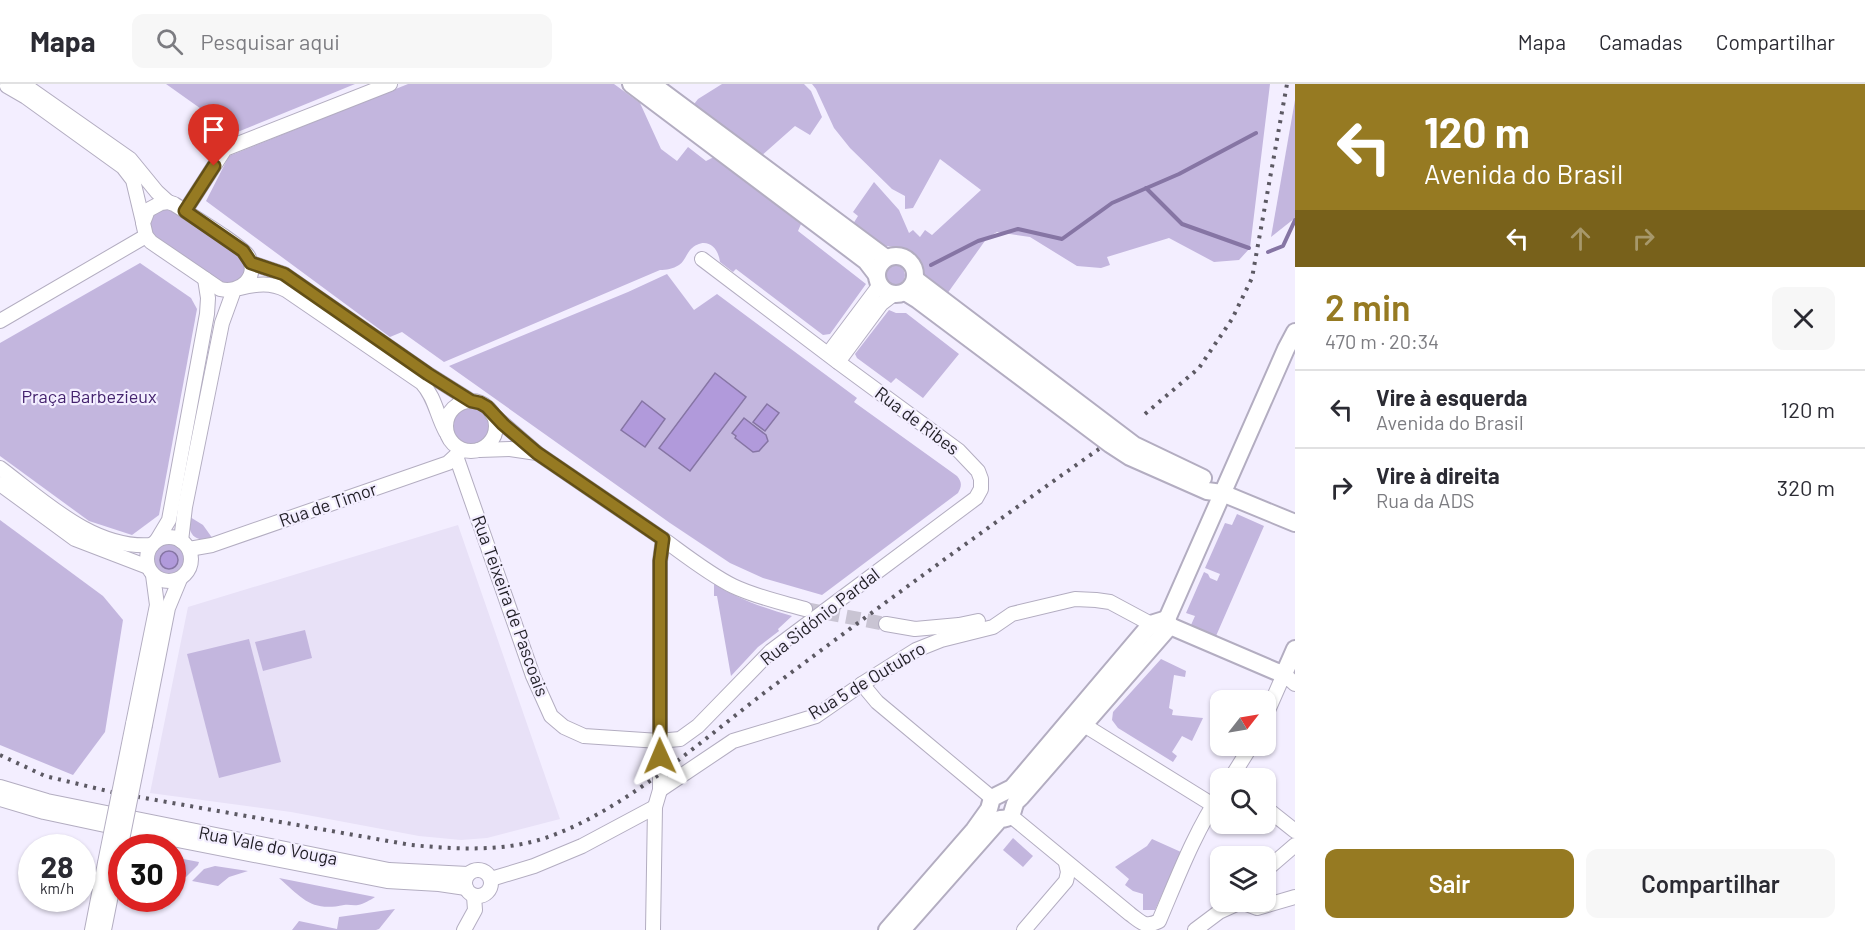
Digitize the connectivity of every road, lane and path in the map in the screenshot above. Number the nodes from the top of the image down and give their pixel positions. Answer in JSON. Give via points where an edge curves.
{"nodes":[{"id":1,"x":23,"y":84,"type":"edge"},
{"id":2,"x":390,"y":84,"type":"edge"},
{"id":3,"x":631,"y":84,"type":"edge"},
{"id":4,"x":652,"y":84,"type":"edge"},
{"id":5,"x":6,"y":85,"type":"edge"},
{"id":6,"x":168,"y":202,"type":"junction"},
{"id":7,"x":185,"y":211,"type":"junction"},
{"id":8,"x":144,"y":229,"type":"junction"},
{"id":9,"x":886,"y":258,"type":"junction"},
{"id":10,"x":702,"y":259,"type":"dead end"},
{"id":11,"x":251,"y":263,"type":"junction"},
{"id":12,"x":205,"y":279,"type":"junction"},
{"id":13,"x":878,"y":280,"type":"junction"},
{"id":14,"x":237,"y":289,"type":"junction"},
{"id":15,"x":904,"y":289,"type":"junction"},
{"id":16,"x":0,"y":321,"type":"edge"},
{"id":17,"x":1295,"y":332,"type":"edge"},
{"id":18,"x":833,"y":358,"type":"junction"},
{"id":19,"x":471,"y":401,"type":"junction"},
{"id":20,"x":492,"y":414,"type":"junction"},
{"id":21,"x":446,"y":432,"type":"junction"},
{"id":22,"x":479,"y":450,"type":"junction"},
{"id":23,"x":459,"y":453,"type":"junction"},
{"id":24,"x":537,"y":453,"type":"junction"},
{"id":25,"x":0,"y":468,"type":"edge"},
{"id":26,"x":0,"y":484,"type":"edge"},
{"id":27,"x":981,"y":489,"type":"joint"},
{"id":28,"x":1222,"y":493,"type":"junction"},
{"id":29,"x":1295,"y":523,"type":"edge"},
{"id":30,"x":663,"y":539,"type":"junction"},
{"id":31,"x":155,"y":543,"type":"junction"},
{"id":32,"x":185,"y":545,"type":"junction"},
{"id":33,"x":151,"y":571,"type":"junction"},
{"id":34,"x":180,"y":579,"type":"junction"},
{"id":35,"x":804,"y":609,"type":"tunnel mouth"},
{"id":36,"x":1012,"y":614,"type":"junction"},
{"id":37,"x":1163,"y":623,"type":"junction"},
{"id":38,"x":886,"y":624,"type":"tunnel mouth"},
{"id":39,"x":1295,"y":649,"type":"edge"},
{"id":40,"x":1289,"y":679,"type":"edge"},
{"id":41,"x":862,"y":684,"type":"junction"},
{"id":42,"x":1276,"y":699,"type":"edge"},
{"id":43,"x":139,"y":724,"type":"junction"},
{"id":44,"x":1084,"y":725,"type":"junction"},
{"id":45,"x":659,"y":741,"type":"junction"},
{"id":46,"x":0,"y":787,"type":"edge"},
{"id":47,"x":660,"y":790,"type":"junction"},
{"id":48,"x":0,"y":799,"type":"edge"},
{"id":49,"x":1210,"y":803,"type":"edge"},
{"id":50,"x":655,"y":807,"type":"junction"},
{"id":51,"x":1002,"y":807,"type":"junction"},
{"id":52,"x":1210,"y":811,"type":"edge"},
{"id":53,"x":1276,"y":816,"type":"edge"},
{"id":54,"x":1295,"y":831,"type":"edge"},
{"id":55,"x":117,"y":834,"type":"edge"},
{"id":56,"x":1295,"y":845,"type":"edge"},
{"id":57,"x":1276,"y":861,"type":"edge"},
{"id":58,"x":1066,"y":862,"type":"junction"},
{"id":59,"x":108,"y":874,"type":"edge"},
{"id":60,"x":468,"y":874,"type":"junction"},
{"id":61,"x":491,"y":879,"type":"junction"},
{"id":62,"x":108,"y":892,"type":"edge"},
{"id":63,"x":470,"y":892,"type":"junction"},
{"id":64,"x":1295,"y":897,"type":"edge"},
{"id":65,"x":1276,"y":902,"type":"edge"},
{"id":66,"x":1219,"y":912,"type":"edge"},
{"id":67,"x":92,"y":930,"type":"edge"},
{"id":68,"x":104,"y":930,"type":"edge"},
{"id":69,"x":464,"y":930,"type":"edge"},
{"id":70,"x":653,"y":930,"type":"edge"},
{"id":71,"x":887,"y":930,"type":"edge"},
{"id":72,"x":902,"y":930,"type":"edge"},
{"id":73,"x":1024,"y":930,"type":"edge"},
{"id":74,"x":1195,"y":930,"type":"edge"}],
"edges":[{"from":1,"to":6,"type":"street","via":[[130,159]]},
{"from":2,"to":7,"type":"street","via":[[225,149]]},
{"from":3,"to":13,"type":"main road","via":[[866,261]]},
{"from":4,"to":9,"type":"main road"},
{"from":5,"to":8,"type":"street","via":[[123,167],[133,180]]},
{"from":6,"to":7,"type":"street"},
{"from":6,"to":8,"type":"street","via":[[148,210]]},
{"from":7,"to":11,"type":"street","via":[[243,251]]},
{"from":8,"to":12,"type":"street","via":[[151,242]]},
{"from":8,"to":16,"type":"street"},
{"from":9,"to":13,"type":"main road","via":[[879,265]]},
{"from":9,"to":15,"type":"main road","via":[[898,256],[910,261],[913,267]]},
{"from":10,"to":18,"type":"street","name":"Rua de Ribes"},
{"from":11,"to":14,"type":"street","via":[[250,277]]},
{"from":11,"to":19,"type":"street","via":[[284,274]]},
{"from":12,"to":14,"type":"street","via":[[220,289]]},
{"from":12,"to":31,"type":"street","via":[[207,314],[169,520]]},
{"from":13,"to":15,"type":"main road","via":[[883,290]]},
{"from":13,"to":18,"type":"street"},
{"from":14,"to":21,"type":"street","via":[[256,284],[286,290],[422,383]]},
{"from":14,"to":32,"type":"street","via":[[222,322],[185,507]]},
{"from":15,"to":18,"type":"street","via":[[881,304]]},
{"from":15,"to":28,"type":"main road","via":[[1134,445],[1210,480]]},
{"from":17,"to":28,"type":"main road"},
{"from":18,"to":27,"type":"street","name":"Rua de Ribes","via":[[959,451],[978,471]]},
{"from":19,"to":20,"type":"street","via":[[487,407]]},
{"from":19,"to":21,"type":"street","via":[[453,408]]},
{"from":20,"to":22,"type":"street","via":[[494,435]]},
{"from":20,"to":24,"type":"street"},
{"from":21,"to":23,"type":"street"},
{"from":22,"to":23,"type":"street"},
{"from":22,"to":24,"type":"street"},
{"from":23,"to":32,"type":"street","name":"Rua de Timor","via":[[448,463],[212,545]]},
{"from":23,"to":45,"type":"street","name":"Rua Teixeira de Pascoais","via":[[529,666],[551,716],[584,736]]},
{"from":24,"to":30,"type":"street"},
{"from":25,"to":31,"type":"street","via":[[82,529],[125,543]]},
{"from":26,"to":33,"type":"street","via":[[75,539]]},
{"from":27,"to":45,"type":"street","name":"Rua Sidónio Pardal","via":[[976,498],[771,651],[698,726],[680,738]]},
{"from":28,"to":29,"type":"main road"},
{"from":28,"to":37,"type":"main road"},
{"from":30,"to":35,"type":"street","via":[[732,585]]},
{"from":30,"to":45,"type":"street"},
{"from":31,"to":32,"type":"street","via":[[169,537]]},
{"from":31,"to":33,"type":"street","via":[[147,555]]},
{"from":32,"to":34,"type":"street","via":[[191,562]]},
{"from":33,"to":34,"type":"street","via":[[166,581]]},
{"from":33,"to":43,"type":"street","via":[[157,605]]},
{"from":34,"to":43,"type":"street","via":[[168,608]]},
{"from":36,"to":37,"type":"street","name":"Rua 5 de Outubro","via":[[1075,598],[1110,602]]},
{"from":36,"to":38,"type":"street","via":[[915,629]]},
{"from":36,"to":41,"type":"street","name":"Rua 5 de Outubro","via":[[993,627],[916,650]]},
{"from":37,"to":40,"type":"main road","name":"Rua 5 de Outubro"},
{"from":37,"to":44,"type":"main road"},
{"from":37,"to":51,"type":"main road","via":[[1012,788]]},
{"from":39,"to":40,"type":"main road"},
{"from":40,"to":42,"type":"street"},
{"from":41,"to":47,"type":"street","name":"Rua 5 de Outubro","via":[[816,716],[733,741]]},
{"from":41,"to":51,"type":"street","via":[[877,702]]},
{"from":43,"to":55,"type":"street","bridge":true},
{"from":44,"to":49,"type":"street"},
{"from":44,"to":51,"type":"main road"},
{"from":45,"to":47,"type":"street"},
{"from":46,"to":60,"type":"street","name":"Rua Vale do Vouga","via":[[47,801],[389,870]]},
{"from":47,"to":50,"type":"street"},
{"from":48,"to":63,"type":"street","name":"Rua Vale do Vouga","via":[[44,812],[376,879],[439,884]]},
{"from":50,"to":61,"type":"street","name":"Rua Vale do Vouga","via":[[582,846]]},
{"from":50,"to":70,"type":"street"},
{"from":51,"to":58,"type":"street"},
{"from":51,"to":71,"type":"main road","via":[[974,830]]},
{"from":51,"to":72,"type":"main road"},
{"from":52,"to":58,"type":"street","via":[[1159,921],[1150,925],[1130,915]]},
{"from":53,"to":54,"type":"street"},
{"from":56,"to":57,"type":"street"},
{"from":58,"to":73,"type":"street","via":[[1066,881]]},
{"from":59,"to":67,"type":"street"},
{"from":60,"to":61,"type":"street","name":"Rua Vale do Vouga","via":[[483,871]]},
{"from":60,"to":63,"type":"street","via":[[465,881]]},
{"from":61,"to":63,"type":"street","name":"Rua Vale do Vouga","via":[[489,891],[482,896]]},
{"from":62,"to":68,"type":"street"},
{"from":63,"to":69,"type":"street","via":[[475,910]]},
{"from":64,"to":65,"type":"street"},
{"from":66,"to":74,"type":"street"}]}
